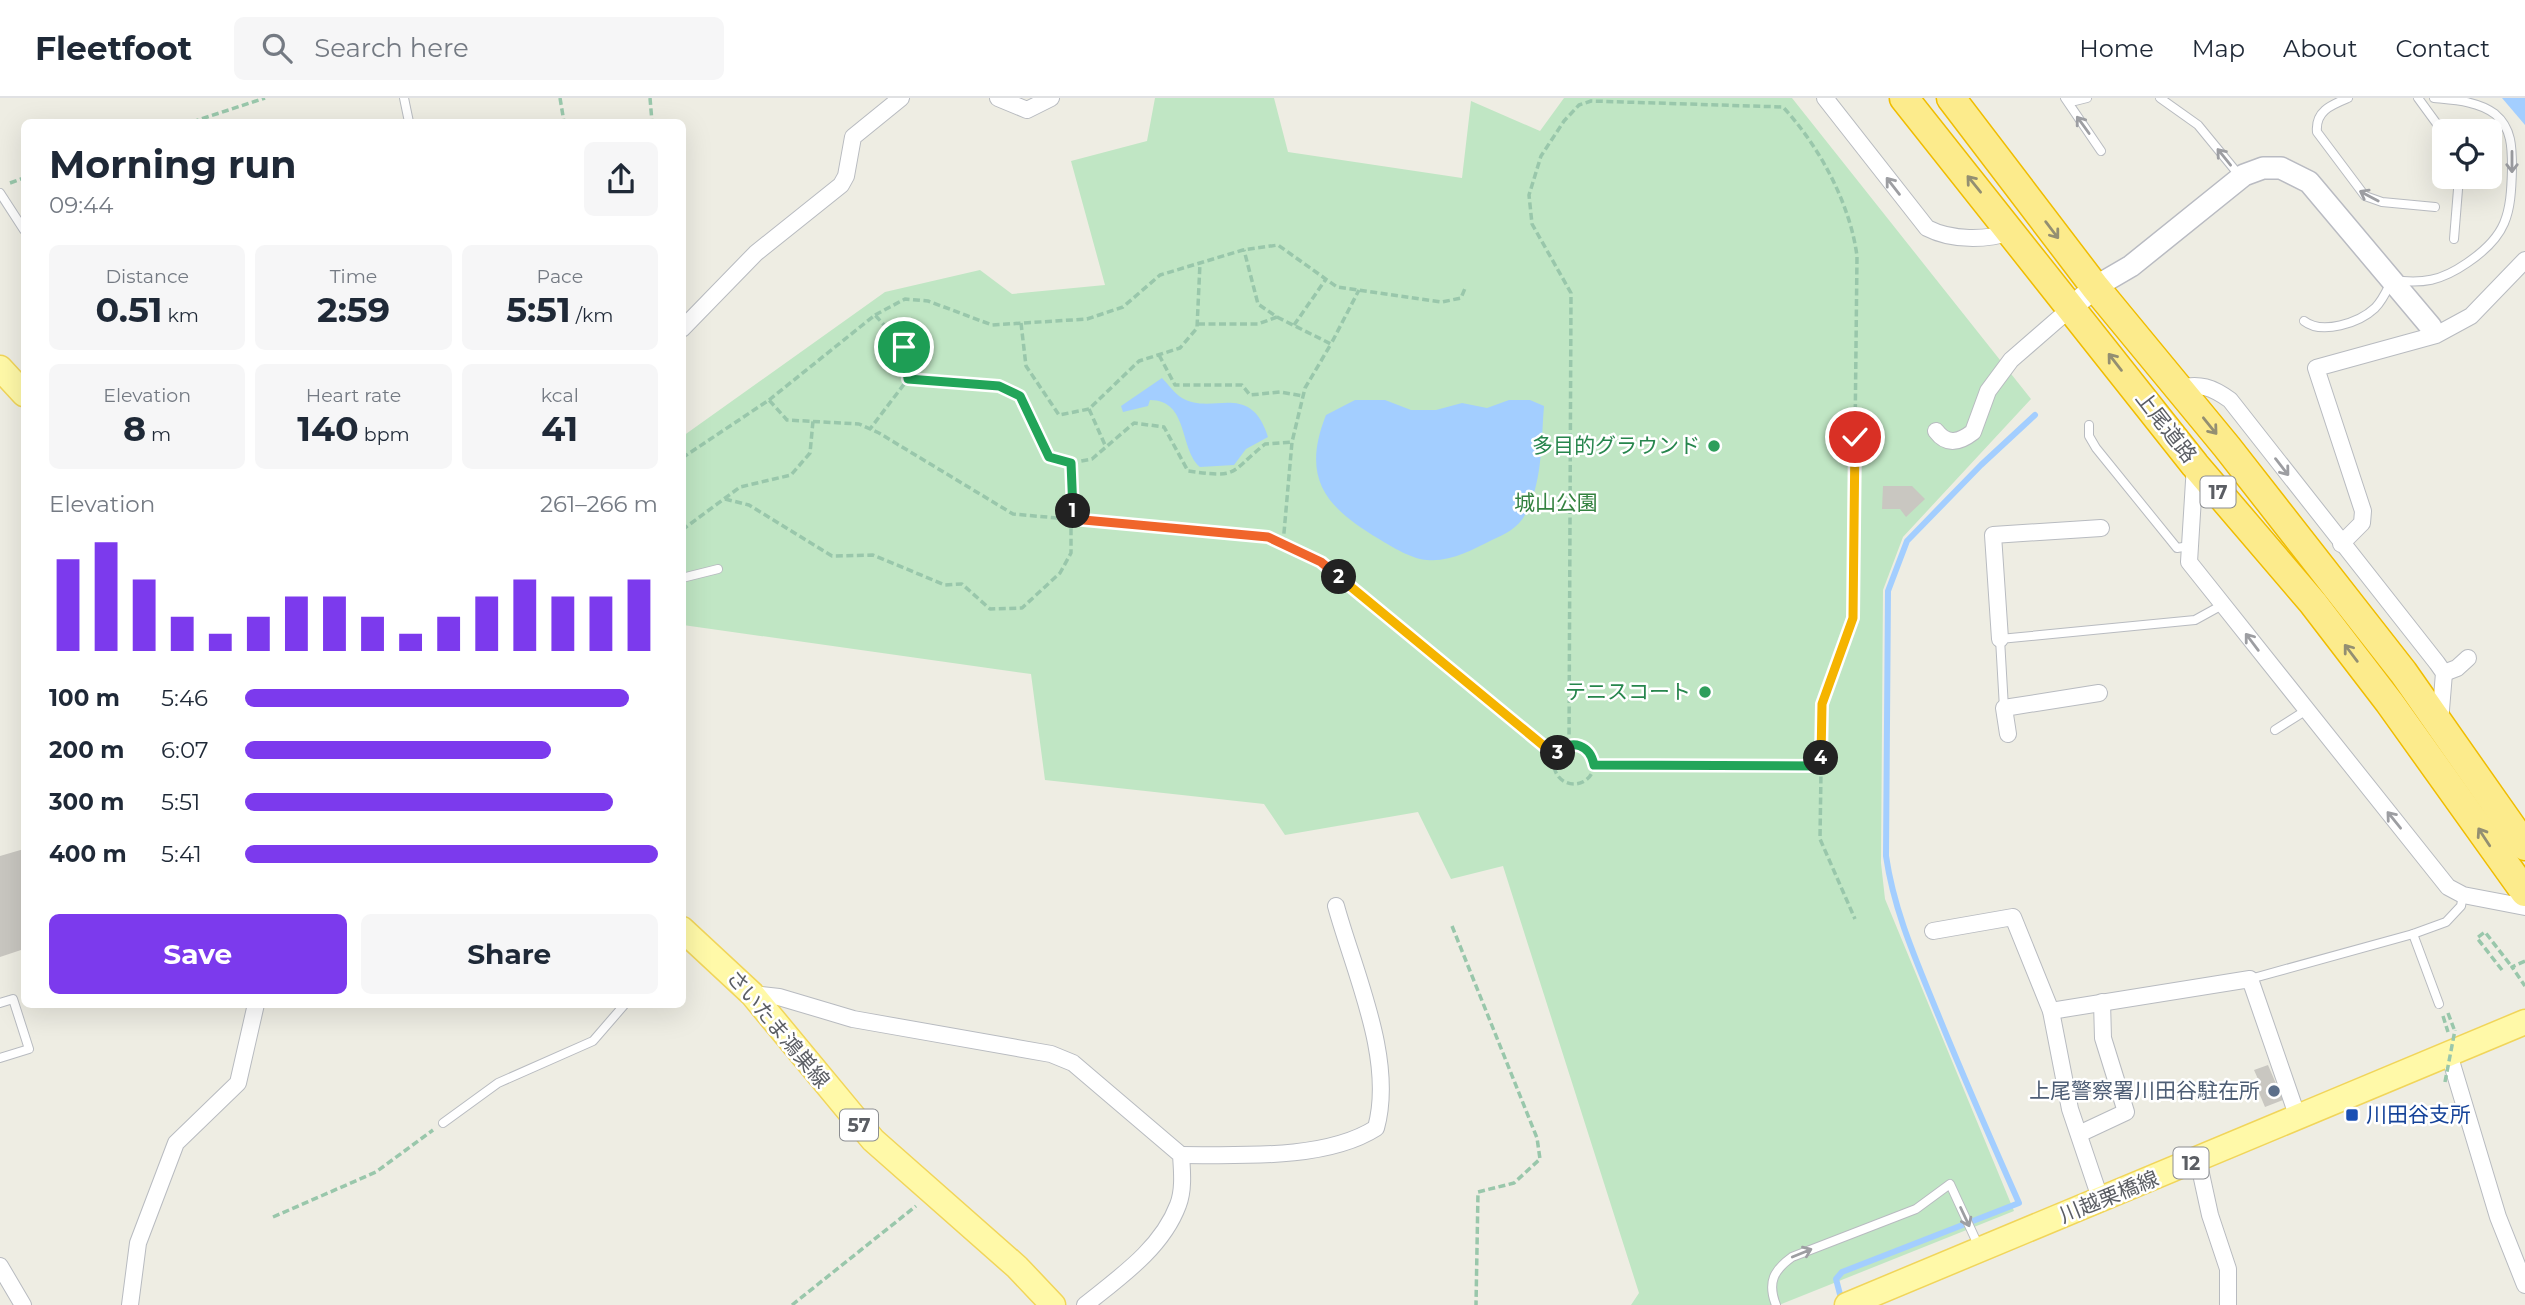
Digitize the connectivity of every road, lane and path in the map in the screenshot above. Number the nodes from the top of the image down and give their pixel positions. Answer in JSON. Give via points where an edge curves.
{"nodes":[{"id":1,"x":265,"y":98,"type":"edge"},
{"id":2,"x":404,"y":98,"type":"edge"},
{"id":3,"x":560,"y":98,"type":"edge"},
{"id":4,"x":650,"y":98,"type":"edge"},
{"id":5,"x":901,"y":98,"type":"edge"},
{"id":6,"x":999,"y":98,"type":"edge"},
{"id":7,"x":1051,"y":98,"type":"edge"},
{"id":8,"x":1825,"y":98,"type":"edge"},
{"id":9,"x":1904,"y":98,"type":"edge"},
{"id":10,"x":1951,"y":98,"type":"edge"},
{"id":11,"x":2066,"y":98,"type":"edge"},
{"id":12,"x":2087,"y":98,"type":"edge"},
{"id":13,"x":2160,"y":98,"type":"edge"},
{"id":14,"x":2346,"y":98,"type":"edge"},
{"id":15,"x":2418,"y":98,"type":"edge"},
{"id":16,"x":2434,"y":98,"type":"edge"},
{"id":17,"x":201,"y":119,"type":"edge"},
{"id":18,"x":409,"y":119,"type":"edge"},
{"id":19,"x":564,"y":119,"type":"edge"},
{"id":20,"x":652,"y":119,"type":"edge"},
{"id":21,"x":2433,"y":119,"type":"edge"},
{"id":22,"x":2101,"y":151,"type":"dead end"},
{"id":23,"x":2241,"y":177,"type":"junction"},
{"id":24,"x":21,"y":179,"type":"edge"},
{"id":25,"x":0,"y":187,"type":"edge"},
{"id":26,"x":2458,"y":189,"type":"edge"},
{"id":27,"x":0,"y":193,"type":"edge"},
{"id":28,"x":2435,"y":207,"type":"dead end"},
{"id":29,"x":21,"y":225,"type":"edge"},
{"id":30,"x":2012,"y":232,"type":"junction"},
{"id":31,"x":2454,"y":239,"type":"dead end"},
{"id":32,"x":1243,"y":250,"type":"junction"},
{"id":33,"x":2525,"y":260,"type":"edge"},
{"id":34,"x":1200,"y":263,"type":"junction"},
{"id":35,"x":1326,"y":279,"type":"junction"},
{"id":36,"x":2392,"y":280,"type":"junction"},
{"id":37,"x":1466,"y":286,"type":"dead end"},
{"id":38,"x":2095,"y":287,"type":"junction"},
{"id":39,"x":1359,"y":290,"type":"junction"},
{"id":40,"x":2072,"y":307,"type":"junction"},
{"id":41,"x":875,"y":315,"type":"junction"},
{"id":42,"x":1277,"y":317,"type":"junction"},
{"id":43,"x":2304,"y":321,"type":"dead end"},
{"id":44,"x":1021,"y":323,"type":"junction"},
{"id":45,"x":1198,"y":324,"type":"junction"},
{"id":46,"x":686,"y":325,"type":"edge"},
{"id":47,"x":1294,"y":325,"type":"junction"},
{"id":48,"x":2431,"y":327,"type":"dead end"},
{"id":49,"x":1331,"y":344,"type":"junction"},
{"id":50,"x":1160,"y":355,"type":"junction"},
{"id":51,"x":0,"y":368,"type":"edge"},
{"id":52,"x":908,"y":379,"type":"junction"},
{"id":53,"x":2178,"y":388,"type":"junction"},
{"id":54,"x":21,"y":391,"type":"edge"},
{"id":55,"x":1303,"y":396,"type":"junction"},
{"id":56,"x":769,"y":400,"type":"junction"},
{"id":57,"x":1089,"y":410,"type":"junction"},
{"id":58,"x":813,"y":421,"type":"junction"},
{"id":59,"x":2089,"y":425,"type":"dead end"},
{"id":60,"x":870,"y":429,"type":"junction"},
{"id":61,"x":1936,"y":431,"type":"dead end"},
{"id":62,"x":1292,"y":442,"type":"junction"},
{"id":63,"x":1105,"y":445,"type":"junction"},
{"id":64,"x":686,"y":455,"type":"edge"},
{"id":65,"x":1071,"y":463,"type":"junction"},
{"id":66,"x":2195,"y":465,"type":"junction"},
{"id":67,"x":725,"y":499,"type":"junction"},
{"id":68,"x":1073,"y":519,"type":"junction"},
{"id":69,"x":686,"y":527,"type":"edge"},
{"id":70,"x":2101,"y":528,"type":"dead end"},
{"id":71,"x":1283,"y":544,"type":"junction"},
{"id":72,"x":2342,"y":544,"type":"junction"},
{"id":73,"x":2189,"y":546,"type":"junction"},
{"id":74,"x":718,"y":569,"type":"dead end"},
{"id":75,"x":686,"y":577,"type":"edge"},
{"id":76,"x":2224,"y":604,"type":"junction"},
{"id":77,"x":2000,"y":639,"type":"junction"},
{"id":78,"x":2468,"y":658,"type":"dead end"},
{"id":79,"x":2444,"y":673,"type":"junction"},
{"id":80,"x":2099,"y":693,"type":"dead end"},
{"id":81,"x":2004,"y":708,"type":"junction"},
{"id":82,"x":2305,"y":711,"type":"junction"},
{"id":83,"x":2440,"y":722,"type":"junction"},
{"id":84,"x":2274,"y":730,"type":"dead end"},
{"id":85,"x":2008,"y":734,"type":"dead end"},
{"id":86,"x":1569,"y":745,"type":"junction"},
{"id":87,"x":1556,"y":756,"type":"junction"},
{"id":88,"x":1594,"y":765,"type":"junction"},
{"id":89,"x":1821,"y":766,"type":"junction"},
{"id":90,"x":2525,"y":846,"type":"edge"},
{"id":91,"x":2525,"y":892,"type":"edge"},
{"id":92,"x":2463,"y":895,"type":"junction"},
{"id":93,"x":1336,"y":906,"type":"dead end"},
{"id":94,"x":2525,"y":907,"type":"edge"},
{"id":95,"x":1855,"y":919,"type":"dead end"},
{"id":96,"x":1452,"y":926,"type":"dead end"},
{"id":97,"x":1933,"y":931,"type":"dead end"},
{"id":98,"x":686,"y":932,"type":"edge"},
{"id":99,"x":2413,"y":934,"type":"junction"},
{"id":100,"x":2525,"y":961,"type":"edge"},
{"id":101,"x":2512,"y":967,"type":"junction"},
{"id":102,"x":2502,"y":970,"type":"dead end"},
{"id":103,"x":2250,"y":979,"type":"junction"},
{"id":104,"x":2525,"y":986,"type":"edge"},
{"id":105,"x":752,"y":994,"type":"junction"},
{"id":106,"x":2102,"y":1002,"type":"junction"},
{"id":107,"x":0,"y":1003,"type":"edge"},
{"id":108,"x":2442,"y":1003,"type":"junction"},
{"id":109,"x":255,"y":1008,"type":"edge"},
{"id":110,"x":622,"y":1008,"type":"edge"},
{"id":111,"x":2051,"y":1010,"type":"junction"},
{"id":112,"x":2525,"y":1022,"type":"edge"},
{"id":113,"x":2451,"y":1040,"type":"junction"},
{"id":114,"x":0,"y":1058,"type":"edge"},
{"id":115,"x":2445,"y":1082,"type":"dead end"},
{"id":116,"x":2298,"y":1118,"type":"junction"},
{"id":117,"x":443,"y":1123,"type":"joint"},
{"id":118,"x":2079,"y":1134,"type":"junction"},
{"id":119,"x":1181,"y":1155,"type":"junction"},
{"id":120,"x":2198,"y":1160,"type":"junction"},
{"id":121,"x":931,"y":1194,"type":"junction"},
{"id":122,"x":2101,"y":1201,"type":"junction"},
{"id":123,"x":273,"y":1217,"type":"dead end"},
{"id":124,"x":1980,"y":1250,"type":"junction"},
{"id":125,"x":0,"y":1266,"type":"edge"},
{"id":126,"x":2525,"y":1285,"type":"edge"},
{"id":127,"x":1851,"y":1303,"type":"edge"},
{"id":128,"x":23,"y":1305,"type":"edge"},
{"id":129,"x":130,"y":1305,"type":"edge"},
{"id":130,"x":792,"y":1305,"type":"edge"},
{"id":131,"x":1053,"y":1305,"type":"edge"},
{"id":132,"x":1085,"y":1305,"type":"edge"},
{"id":133,"x":1476,"y":1305,"type":"edge"},
{"id":134,"x":1776,"y":1305,"type":"edge"},
{"id":135,"x":2228,"y":1305,"type":"edge"}],
"edges":[{"from":1,"to":17,"type":"path"},
{"from":2,"to":18,"type":"lane"},
{"from":3,"to":19,"type":"path"},
{"from":4,"to":20,"type":"path"},
{"from":5,"to":46,"type":"street","via":[[853,137],[841,185],[756,253]]},
{"from":6,"to":7,"type":"street","via":[[1027,110]]},
{"from":30,"to":8,"type":"street","one_way":true,"via":[[1991,239],[1927,228]]},
{"from":30,"to":9,"type":"highway","name":"上尾道路","number":"17","one_way":true},
{"from":10,"to":38,"type":"highway","name":"上尾道路","number":"17","one_way":true},
{"from":11,"to":12,"type":"lane"},
{"from":22,"to":11,"type":"lane","one_way":true},
{"from":23,"to":13,"type":"lane","one_way":true,"via":[[2191,118]]},
{"from":28,"to":14,"type":"lane","one_way":true,"via":[[2382,202],[2359,192],[2317,132],[2322,111]]},
{"from":15,"to":21,"type":"lane"},
{"from":16,"to":36,"type":"lane","one_way":true,"via":[[2487,109],[2507,129],[2512,146],[2510,199],[2502,229],[2487,249],[2461,267],[2431,282]]},
{"from":23,"to":36,"type":"street","via":[[2272,167],[2300,175]]},
{"from":23,"to":38,"type":"street","via":[[2131,266]]},
{"from":24,"to":25,"type":"path"},
{"from":26,"to":31,"type":"lane"},
{"from":27,"to":29,"type":"lane"},
{"from":30,"to":40,"type":"highway","name":"上尾道路","number":"17"},
{"from":32,"to":34,"type":"path"},
{"from":32,"to":35,"type":"path","via":[[1278,245]]},
{"from":32,"to":42,"type":"path","via":[[1258,304]]},
{"from":33,"to":72,"type":"street","via":[[2471,316],[2436,335],[2316,368],[2363,512],[2362,523]]},
{"from":34,"to":44,"type":"path","via":[[1160,275],[1123,307],[1087,319]]},
{"from":34,"to":45,"type":"path"},
{"from":35,"to":39,"type":"path","via":[[1337,287]]},
{"from":35,"to":47,"type":"path"},
{"from":36,"to":43,"type":"lane","via":[[2376,307],[2357,319],[2328,327]]},
{"from":36,"to":48,"type":"street"},
{"from":37,"to":39,"type":"path","via":[[1461,298],[1442,302]]},
{"from":38,"to":40,"type":"street"},
{"from":38,"to":53,"type":"highway","name":"上尾道路","number":"17"},
{"from":39,"to":49,"type":"path"},
{"from":40,"to":61,"type":"street","via":[[2011,360],[1988,391],[1973,432],[1955,441]]},
{"from":66,"to":40,"type":"highway","name":"上尾道路","number":"17","one_way":true},
{"from":41,"to":44,"type":"path","via":[[905,299],[929,301],[992,325]]},
{"from":41,"to":52,"type":"path","via":[[904,347]]},
{"from":41,"to":56,"type":"path"},
{"from":42,"to":45,"type":"path","via":[[1258,324]]},
{"from":42,"to":47,"type":"path"},
{"from":44,"to":57,"type":"path","via":[[1026,366],[1059,415]]},
{"from":45,"to":50,"type":"path","via":[[1180,348]]},
{"from":47,"to":49,"type":"path"},
{"from":49,"to":55,"type":"path"},
{"from":50,"to":55,"type":"path","via":[[1175,385],[1242,385],[1250,395],[1280,392]]},
{"from":50,"to":57,"type":"path","via":[[1139,361]]},
{"from":51,"to":54,"type":"main road"},
{"from":52,"to":60,"type":"path"},
{"from":52,"to":65,"type":"path","via":[[999,386],[1020,396],[1049,457]]},
{"from":53,"to":72,"type":"street","one_way":true,"via":[[2195,384],[2215,389],[2230,400]]},
{"from":53,"to":83,"type":"highway","name":"上尾道路","number":"17","one_way":true},
{"from":55,"to":62,"type":"path"},
{"from":56,"to":58,"type":"path","via":[[787,420]]},
{"from":56,"to":64,"type":"path"},
{"from":57,"to":63,"type":"path"},
{"from":58,"to":60,"type":"path"},
{"from":58,"to":67,"type":"path","via":[[810,453],[792,475],[740,487]]},
{"from":59,"to":73,"type":"lane","via":[[2096,448],[2177,548]]},
{"from":60,"to":68,"type":"path","via":[[1013,514]]},
{"from":62,"to":63,"type":"path","via":[[1265,444],[1241,468],[1222,476],[1188,471],[1164,427],[1135,423]]},
{"from":62,"to":71,"type":"path"},
{"from":63,"to":65,"type":"path","via":[[1092,459]]},
{"from":65,"to":68,"type":"path"},
{"from":66,"to":73,"type":"street"},
{"from":91,"to":66,"type":"highway","name":"上尾道路","number":"17","one_way":true,"via":[[2313,603]]},
{"from":67,"to":68,"type":"path","via":[[749,505],[832,556],[873,555],[945,585],[962,584],[990,609],[1022,608],[1060,573],[1071,553]]},
{"from":67,"to":69,"type":"path"},
{"from":68,"to":71,"type":"path","via":[[1268,537]]},
{"from":70,"to":77,"type":"street","via":[[1993,535]]},
{"from":71,"to":87,"type":"path","via":[[1321,562]]},
{"from":72,"to":79,"type":"street"},
{"from":73,"to":76,"type":"street","via":[[2189,562]]},
{"from":74,"to":75,"type":"lane"},
{"from":76,"to":77,"type":"lane","via":[[2195,620]]},
{"from":82,"to":76,"type":"street","one_way":true},
{"from":77,"to":81,"type":"lane"},
{"from":78,"to":79,"type":"street"},
{"from":79,"to":83,"type":"street"},
{"from":80,"to":81,"type":"street"},
{"from":81,"to":85,"type":"street"},
{"from":82,"to":84,"type":"lane"},
{"from":92,"to":82,"type":"street","one_way":true,"via":[[2448,887]]},
{"from":83,"to":90,"type":"highway","name":"上尾道路","number":"17"},
{"from":86,"to":87,"type":"path"},
{"from":86,"to":88,"type":"path","via":[[1588,750]]},
{"from":86,"to":89,"type":"path","via":[[1571,293],[1532,224],[1529,195],[1541,156],[1564,121],[1591,101],[1777,106],[1783,107],[1811,141],[1844,208],[1857,256],[1853,618],[1822,704]]},
{"from":87,"to":88,"type":"path","via":[[1555,772],[1574,785],[1588,779]]},
{"from":88,"to":89,"type":"path"},
{"from":89,"to":95,"type":"path","via":[[1820,839]]},
{"from":92,"to":94,"type":"street"},
{"from":92,"to":99,"type":"lane","via":[[2462,906],[2450,918]]},
{"from":93,"to":119,"type":"street","via":[[1373,1021],[1381,1109],[1376,1128],[1357,1140],[1307,1150]]},
{"from":96,"to":133,"type":"path","via":[[1537,1138],[1540,1158],[1514,1183],[1478,1192]]},
{"from":97,"to":111,"type":"street","via":[[2013,917]]},
{"from":98,"to":105,"type":"main road","name":"さいたま鴻巣線","number":"57"},
{"from":99,"to":103,"type":"lane"},
{"from":99,"to":108,"type":"lane"},
{"from":100,"to":101,"type":"path"},
{"from":101,"to":102,"type":"path","via":[[2485,932],[2477,938]]},
{"from":101,"to":104,"type":"path"},
{"from":103,"to":106,"type":"street"},
{"from":103,"to":116,"type":"street"},
{"from":105,"to":119,"type":"street","via":[[779,997],[853,1019],[1051,1054],[1073,1063]]},
{"from":105,"to":121,"type":"main road","name":"さいたま鴻巣線","number":"57","via":[[849,1114]]},
{"from":106,"to":111,"type":"street"},
{"from":106,"to":118,"type":"street","via":[[2103,1038],[2126,1112]]},
{"from":107,"to":114,"type":"lane","via":[[13,999],[29,1049]]},
{"from":108,"to":113,"type":"path"},
{"from":108,"to":113,"type":"path"},
{"from":109,"to":129,"type":"street","via":[[238,1083],[176,1143],[138,1243]]},
{"from":110,"to":117,"type":"lane","via":[[593,1041],[498,1083]]},
{"from":111,"to":118,"type":"street"},
{"from":112,"to":113,"type":"main road","name":"川越栗橋線","number":"12"},
{"from":113,"to":115,"type":"path","bridge":true},
{"from":113,"to":116,"type":"main road","name":"川越栗橋線","number":"12"},
{"from":113,"to":126,"type":"street","via":[[2498,1217]]},
{"from":116,"to":120,"type":"main road","name":"川越栗橋線","number":"12"},
{"from":117,"to":123,"type":"path","via":[[376,1172]]},
{"from":118,"to":122,"type":"street"},
{"from":119,"to":132,"type":"street","via":[[1179,1204],[1163,1230],[1144,1256]]},
{"from":120,"to":122,"type":"main road","name":"川越栗橋線","number":"12"},
{"from":120,"to":135,"type":"street","via":[[2228,1269]]},
{"from":121,"to":130,"type":"path"},
{"from":121,"to":131,"type":"main road","name":"さいたま鴻巣線","number":"57","via":[[1017,1266]]},
{"from":122,"to":124,"type":"main road","name":"川越栗橋線","number":"12"},
{"from":124,"to":127,"type":"main road","name":"川越栗橋線","number":"12"},
{"from":134,"to":124,"type":"lane","one_way":true,"via":[[1771,1282],[1777,1268],[1792,1257],[1916,1209],[1950,1184]]},
{"from":125,"to":128,"type":"street"}]}
